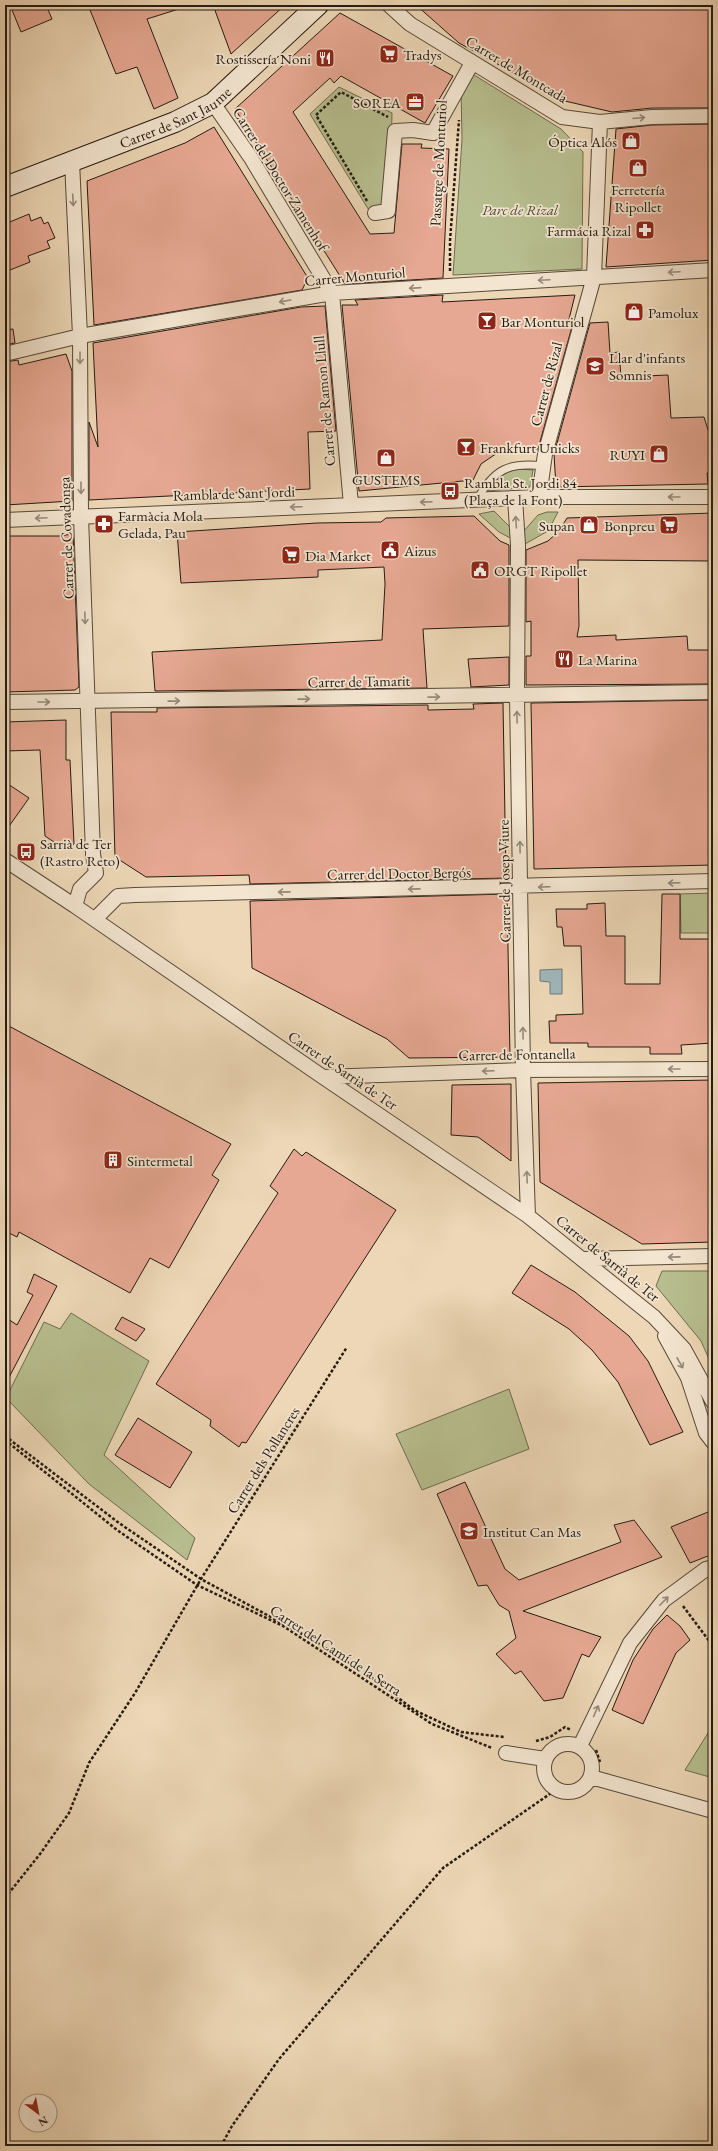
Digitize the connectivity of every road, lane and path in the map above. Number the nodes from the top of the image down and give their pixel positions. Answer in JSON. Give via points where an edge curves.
{"nodes":[{"id":1,"x":318,"y":5,"type":"edge"},
{"id":2,"x":389,"y":5,"type":"edge"},
{"id":3,"x":472,"y":62,"type":"junction"},
{"id":4,"x":213,"y":103,"type":"junction"},
{"id":5,"x":459,"y":115,"type":"dead end"},
{"id":6,"x":713,"y":116,"type":"edge"},
{"id":7,"x":600,"y":122,"type":"junction"},
{"id":8,"x":413,"y":130,"type":"junction"},
{"id":9,"x":72,"y":161,"type":"junction"},
{"id":10,"x":5,"y":187,"type":"edge"},
{"id":11,"x":375,"y":213,"type":"joint"},
{"id":12,"x":713,"y":270,"type":"edge"},
{"id":13,"x":594,"y":277,"type":"junction"},
{"id":14,"x":450,"y":286,"type":"junction"},
{"id":15,"x":332,"y":293,"type":"junction"},
{"id":16,"x":80,"y":336,"type":"junction"},
{"id":17,"x":5,"y":354,"type":"edge"},
{"id":18,"x":543,"y":466,"type":"junction"},
{"id":19,"x":713,"y":496,"type":"edge"},
{"id":20,"x":539,"y":497,"type":"junction"},
{"id":21,"x":515,"y":498,"type":"junction"},
{"id":22,"x":471,"y":500,"type":"junction"},
{"id":23,"x":350,"y":505,"type":"junction"},
{"id":24,"x":81,"y":516,"type":"junction"},
{"id":25,"x":5,"y":520,"type":"edge"},
{"id":26,"x":713,"y":692,"type":"edge"},
{"id":27,"x":517,"y":696,"type":"junction"},
{"id":28,"x":5,"y":702,"type":"edge"},
{"id":29,"x":88,"y":702,"type":"junction"},
{"id":30,"x":5,"y":860,"type":"edge"},
{"id":31,"x":713,"y":881,"type":"edge"},
{"id":32,"x":522,"y":887,"type":"junction"},
{"id":33,"x":75,"y":906,"type":"junction"},
{"id":34,"x":95,"y":920,"type":"junction"},
{"id":35,"x":713,"y":1069,"type":"edge"},
{"id":36,"x":523,"y":1070,"type":"junction"},
{"id":37,"x":322,"y":1077,"type":"junction"},
{"id":38,"x":528,"y":1216,"type":"junction"},
{"id":39,"x":713,"y":1256,"type":"edge"},
{"id":40,"x":583,"y":1259,"type":"junction"},
{"id":41,"x":654,"y":1317,"type":"junction"},
{"id":42,"x":347,"y":1348,"type":"dead end"},
{"id":43,"x":713,"y":1402,"type":"edge"},
{"id":44,"x":5,"y":1436,"type":"edge"},
{"id":45,"x":5,"y":1440,"type":"edge"},
{"id":46,"x":713,"y":1442,"type":"edge"},
{"id":47,"x":713,"y":1567,"type":"edge"},
{"id":48,"x":201,"y":1579,"type":"junction"},
{"id":49,"x":197,"y":1585,"type":"junction"},
{"id":50,"x":674,"y":1592,"type":"junction"},
{"id":51,"x":713,"y":1646,"type":"edge"},
{"id":52,"x":509,"y":1738,"type":"dead end"},
{"id":53,"x":582,"y":1741,"type":"junction"},
{"id":54,"x":532,"y":1742,"type":"dead end"},
{"id":55,"x":506,"y":1753,"type":"joint"},
{"id":56,"x":546,"y":1759,"type":"junction"},
{"id":57,"x":604,"y":1766,"type":"dead end"},
{"id":58,"x":591,"y":1777,"type":"junction"},
{"id":59,"x":557,"y":1789,"type":"junction"},
{"id":60,"x":713,"y":1811,"type":"edge"},
{"id":61,"x":5,"y":1898,"type":"edge"},
{"id":62,"x":221,"y":2146,"type":"edge"}],
"edges":[{"from":1,"to":4,"type":"street","name":"Carrer de Sant Jaume"},
{"from":2,"to":3,"type":"street","name":"Carrer de Montcada","via":[[410,24]]},
{"from":3,"to":7,"type":"street","name":"Carrer de Montcada","via":[[562,117]]},
{"from":3,"to":8,"type":"street","name":"Passatge de Monturiol","via":[[433,133]]},
{"from":4,"to":9,"type":"street","name":"Carrer de Sant Jaume","via":[[175,122]]},
{"from":4,"to":15,"type":"street","name":"Carrer del Doctor Zamenhof","via":[[251,158]]},
{"from":5,"to":14,"type":"path","name":"Passatge de Monturiol","via":[[450,241]]},
{"from":7,"to":6,"type":"street","name":"Carrer de Montcada","one_way":true,"via":[[652,117]]},
{"from":7,"to":13,"type":"street","name":"Carrer de Rizal"},
{"from":8,"to":11,"type":"street","name":"Passatge de Monturiol","via":[[395,131],[388,211]]},
{"from":8,"to":11,"type":"path","name":"Passatge de Monturiol","via":[[341,92],[316,115]]},
{"from":9,"to":10,"type":"street","name":"Carrer de Sant Jaume"},
{"from":9,"to":16,"type":"street","name":"Carrer de Covadonga","one_way":true},
{"from":12,"to":13,"type":"street","name":"Carrer Monturiol","one_way":true},
{"from":13,"to":14,"type":"street","name":"Carrer Monturiol","one_way":true},
{"from":13,"to":18,"type":"street","name":"Carrer de Rizal"},
{"from":14,"to":15,"type":"street","name":"Carrer Monturiol","one_way":true},
{"from":15,"to":16,"type":"street","name":"Carrer Monturiol","one_way":true},
{"from":15,"to":23,"type":"street","name":"Carrer de Ramon Llull"},
{"from":16,"to":17,"type":"street","name":"Carrer Monturiol"},
{"from":16,"to":24,"type":"street","name":"Carrer de Covadonga","one_way":true},
{"from":18,"to":20,"type":"street","name":"Carrer de Rizal"},
{"from":18,"to":22,"type":"lane","via":[[509,466],[490,480]]},
{"from":19,"to":20,"type":"street","name":"Rambla de Sant Jordi","one_way":true},
{"from":20,"to":21,"type":"street","name":"Rambla de Sant Jordi"},
{"from":21,"to":22,"type":"street","name":"Rambla de Sant Jordi"},
{"from":27,"to":21,"type":"street","name":"Carrer de Josep Viure","one_way":true,"via":[[518,546]]},
{"from":22,"to":23,"type":"street","name":"Rambla de Sant Jordi","one_way":true},
{"from":23,"to":24,"type":"street","name":"Rambla de Sant Jordi","one_way":true},
{"from":24,"to":25,"type":"street","name":"Rambla de Sant Jordi","one_way":true},
{"from":24,"to":29,"type":"street","name":"Carrer de Covadonga","one_way":true},
{"from":26,"to":27,"type":"street","name":"Carrer de Tamarit"},
{"from":29,"to":27,"type":"street","name":"Carrer de Tamarit","one_way":true},
{"from":32,"to":27,"type":"street","name":"Carrer de Josep Viure","one_way":true},
{"from":28,"to":29,"type":"street","name":"Carrer de Tamarit","one_way":true},
{"from":29,"to":33,"type":"street","name":"Carrer de Covadonga","via":[[93,854],[96,873],[80,889]]},
{"from":30,"to":33,"type":"street","name":"Carrer de Sarrià de Ter"},
{"from":31,"to":32,"type":"street","name":"Carrer del Doctor Bergós","one_way":true},
{"from":32,"to":34,"type":"street","name":"Carrer del Doctor Bergós","one_way":true,"via":[[118,896]]},
{"from":36,"to":32,"type":"street","name":"Carrer de Josep Viure","one_way":true},
{"from":33,"to":34,"type":"street","name":"Carrer de Sarrià de Ter"},
{"from":34,"to":37,"type":"street","name":"Carrer de Sarrià de Ter"},
{"from":35,"to":36,"type":"street","name":"Carrer de Fontanella","one_way":true},
{"from":36,"to":37,"type":"street","name":"Carrer de Fontanella","one_way":true},
{"from":38,"to":36,"type":"street","name":"Carrer de Josep Viure","one_way":true},
{"from":37,"to":38,"type":"street","name":"Carrer de Sarrià de Ter"},
{"from":38,"to":40,"type":"street","name":"Carrer de Sarrià de Ter"},
{"from":39,"to":40,"type":"street","one_way":true},
{"from":40,"to":41,"type":"street","name":"Carrer de Sarrià de Ter"},
{"from":41,"to":43,"type":"street","name":"Carrer de Sarrià de Ter","via":[[684,1349]]},
{"from":41,"to":46,"type":"street","name":"Carrer de Sarrià de Ter","one_way":true,"via":[[688,1378],[706,1433]]},
{"from":42,"to":48,"type":"path","name":"Carrer dels Pollancres"},
{"from":44,"to":48,"type":"path","via":[[119,1524]]},
{"from":45,"to":49,"type":"path","name":"Carrer del Camí de la Serra","via":[[117,1530]]},
{"from":47,"to":50,"type":"street","via":[[706,1569]]},
{"from":48,"to":49,"type":"path","name":"Carrer dels Pollancres"},
{"from":48,"to":52,"type":"path","via":[[313,1640],[375,1680],[414,1710],[460,1732]]},
{"from":49,"to":55,"type":"path","name":"Carrer del Camí de la Serra","via":[[283,1626],[432,1724]]},
{"from":49,"to":61,"type":"path","name":"Carrer dels Pollancres","via":[[135,1693],[86,1769],[69,1813]]},
{"from":50,"to":51,"type":"path"},
{"from":53,"to":50,"type":"street","one_way":true,"via":[[630,1643],[664,1600]]},
{"from":53,"to":54,"type":"path","via":[[565,1727]]},
{"from":53,"to":56,"type":"street","via":[[556,1747]]},
{"from":53,"to":57,"type":"path","via":[[594,1742],[600,1762]]},
{"from":53,"to":58,"type":"street","via":[[592,1763]]},
{"from":55,"to":56,"type":"street"},
{"from":56,"to":59,"type":"street","via":[[544,1773]]},
{"from":58,"to":59,"type":"street","via":[[586,1784],[573,1792]]},
{"from":58,"to":60,"type":"street"},
{"from":59,"to":62,"type":"path","via":[[443,1868],[279,2059]]}]}
